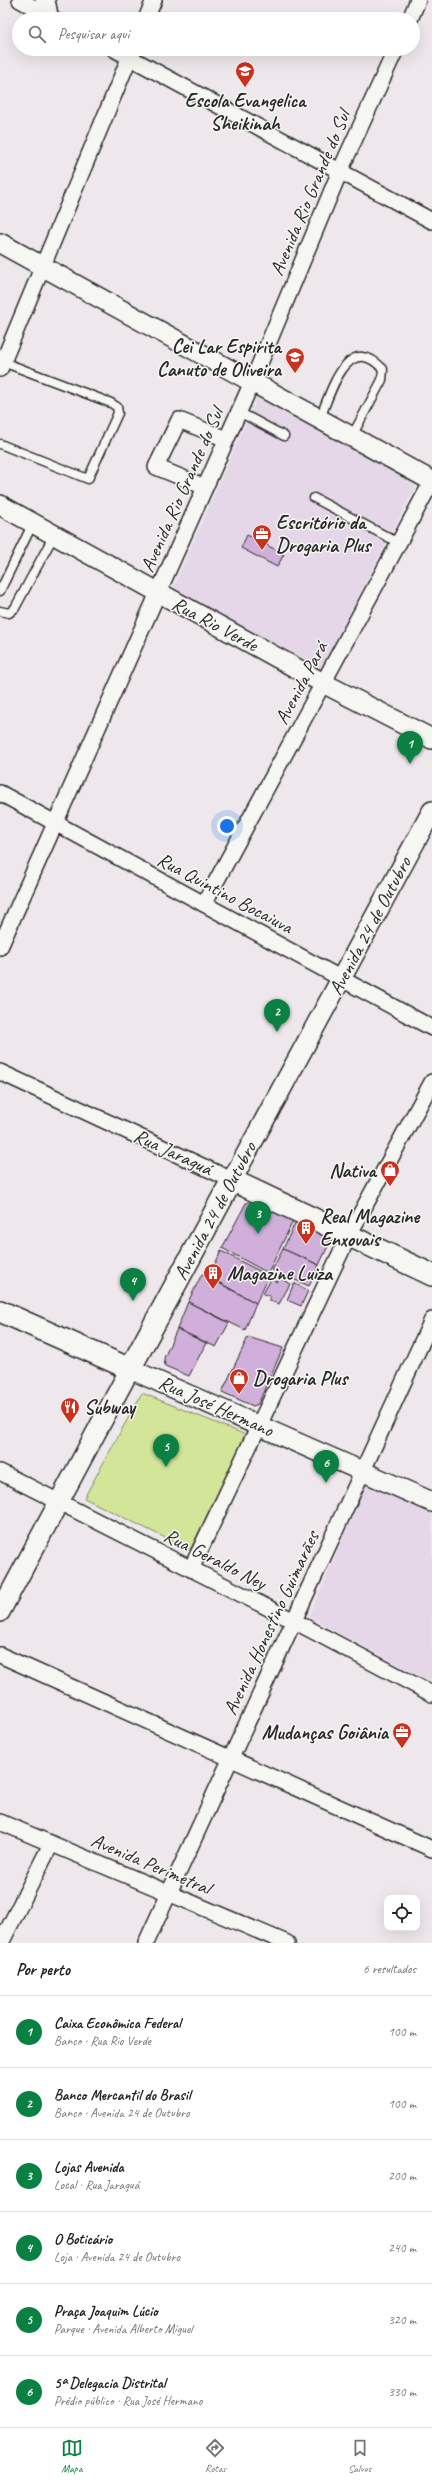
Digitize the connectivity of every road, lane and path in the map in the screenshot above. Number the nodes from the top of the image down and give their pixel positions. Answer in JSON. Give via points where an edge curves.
{"nodes":[{"id":1,"x":20,"y":0,"type":"edge"},
{"id":2,"x":154,"y":0,"type":"edge"},
{"id":3,"x":418,"y":0,"type":"edge"},
{"id":4,"x":49,"y":11,"type":"edge"},
{"id":5,"x":149,"y":12,"type":"edge"},
{"id":6,"x":413,"y":12,"type":"edge"},
{"id":7,"x":130,"y":56,"type":"edge"},
{"id":8,"x":136,"y":56,"type":"edge"},
{"id":9,"x":393,"y":56,"type":"edge"},
{"id":10,"x":340,"y":171,"type":"junction"},
{"id":11,"x":432,"y":221,"type":"edge"},
{"id":12,"x":0,"y":243,"type":"edge"},
{"id":13,"x":42,"y":268,"type":"junction"},
{"id":14,"x":1,"y":365,"type":"edge"},
{"id":15,"x":252,"y":380,"type":"junction"},
{"id":16,"x":239,"y":412,"type":"junction"},
{"id":17,"x":320,"y":418,"type":"junction"},
{"id":18,"x":284,"y":436,"type":"dead end"},
{"id":19,"x":352,"y":436,"type":"junction"},
{"id":20,"x":226,"y":439,"type":"junction"},
{"id":21,"x":0,"y":444,"type":"edge"},
{"id":22,"x":432,"y":481,"type":"edge"},
{"id":23,"x":205,"y":487,"type":"junction"},
{"id":24,"x":314,"y":498,"type":"dead end"},
{"id":25,"x":0,"y":505,"type":"edge"},
{"id":26,"x":33,"y":523,"type":"junction"},
{"id":27,"x":54,"y":535,"type":"junction"},
{"id":28,"x":399,"y":543,"type":"junction"},
{"id":29,"x":0,"y":591,"type":"edge"},
{"id":30,"x":157,"y":593,"type":"junction"},
{"id":31,"x":0,"y":611,"type":"edge"},
{"id":32,"x":323,"y":683,"type":"junction"},
{"id":33,"x":432,"y":739,"type":"edge"},
{"id":34,"x":0,"y":793,"type":"edge"},
{"id":35,"x":432,"y":811,"type":"edge"},
{"id":36,"x":54,"y":823,"type":"junction"},
{"id":37,"x":204,"y":904,"type":"junction"},
{"id":38,"x":0,"y":947,"type":"edge"},
{"id":39,"x":341,"y":979,"type":"junction"},
{"id":40,"x":432,"y":1028,"type":"edge"},
{"id":41,"x":0,"y":1072,"type":"edge"},
{"id":42,"x":432,"y":1082,"type":"edge"},
{"id":43,"x":232,"y":1180,"type":"junction"},
{"id":44,"x":349,"y":1235,"type":"junction"},
{"id":45,"x":432,"y":1275,"type":"edge"},
{"id":46,"x":0,"y":1311,"type":"edge"},
{"id":47,"x":432,"y":1320,"type":"edge"},
{"id":48,"x":130,"y":1369,"type":"junction"},
{"id":49,"x":259,"y":1426,"type":"junction"},
{"id":50,"x":0,"y":1472,"type":"edge"},
{"id":51,"x":364,"y":1472,"type":"junction"},
{"id":52,"x":59,"y":1502,"type":"junction"},
{"id":53,"x":432,"y":1502,"type":"edge"},
{"id":54,"x":191,"y":1569,"type":"junction"},
{"id":55,"x":0,"y":1612,"type":"edge"},
{"id":56,"x":294,"y":1621,"type":"junction"},
{"id":57,"x":0,"y":1655,"type":"edge"},
{"id":58,"x":432,"y":1694,"type":"edge"},
{"id":59,"x":231,"y":1759,"type":"junction"},
{"id":60,"x":0,"y":1822,"type":"edge"},
{"id":61,"x":51,"y":1844,"type":"junction"},
{"id":62,"x":432,"y":1849,"type":"edge"},
{"id":63,"x":168,"y":1893,"type":"junction"},
{"id":64,"x":1,"y":1943,"type":"edge"},
{"id":65,"x":146,"y":1943,"type":"edge"},
{"id":66,"x":287,"y":1943,"type":"edge"}],
"edges":[{"from":1,"to":4,"type":"street"},
{"from":2,"to":5,"type":"street"},
{"from":3,"to":6,"type":"street"},
{"from":7,"to":13,"type":"street"},
{"from":8,"to":10,"type":"street"},
{"from":9,"to":10,"type":"street","name":"Avenida Rio Grande do Sul"},
{"from":10,"to":11,"type":"street"},
{"from":10,"to":15,"type":"street","name":"Avenida Rio Grande do Sul"},
{"from":12,"to":13,"type":"street"},
{"from":13,"to":14,"type":"street"},
{"from":13,"to":15,"type":"street"},
{"from":14,"to":21,"type":"lane","via":[[111,403],[117,407],[118,413],[88,479]]},
{"from":15,"to":16,"type":"street","name":"Avenida Rio Grande do Sul"},
{"from":15,"to":17,"type":"street"},
{"from":16,"to":18,"type":"lane"},
{"from":16,"to":20,"type":"street","name":"Avenida Rio Grande do Sul"},
{"from":17,"to":19,"type":"street"},
{"from":17,"to":19,"type":"lane","via":[[341,371],[351,358],[359,355],[368,357],[383,369],[382,380]]},
{"from":19,"to":22,"type":"street"},
{"from":20,"to":23,"type":"street","name":"Avenida Rio Grande do Sul"},
{"from":20,"to":23,"type":"street","via":[[179,420],[156,467]]},
{"from":22,"to":28,"type":"street","name":"Avenida Pará"},
{"from":23,"to":30,"type":"street","name":"Avenida Rio Grande do Sul"},
{"from":24,"to":28,"type":"lane"},
{"from":25,"to":26,"type":"street","name":"Rua Rio Verde"},
{"from":26,"to":27,"type":"street","name":"Rua Rio Verde"},
{"from":26,"to":29,"type":"lane"},
{"from":27,"to":30,"type":"street","name":"Rua Rio Verde"},
{"from":27,"to":31,"type":"lane","via":[[15,608],[10,613]]},
{"from":28,"to":32,"type":"street","name":"Avenida Pará"},
{"from":30,"to":32,"type":"street","name":"Rua Rio Verde"},
{"from":30,"to":36,"type":"street","name":"Avenida Rio Grande do Sul"},
{"from":32,"to":33,"type":"street","name":"Rua Rio Verde"},
{"from":32,"to":37,"type":"street","name":"Avenida Pará"},
{"from":34,"to":36,"type":"street","name":"Rua Quintino Bocaiuva"},
{"from":35,"to":39,"type":"street","name":"Avenida 24 de Outubro"},
{"from":36,"to":37,"type":"street","name":"Rua Quintino Bocaiuva"},
{"from":36,"to":38,"type":"street","name":"Avenida Rio Grande do Sul"},
{"from":37,"to":39,"type":"street","name":"Rua Quintino Bocaiuva"},
{"from":39,"to":40,"type":"street","name":"Rua Quintino Bocaiuva"},
{"from":39,"to":43,"type":"street","name":"Avenida 24 de Outubro"},
{"from":41,"to":43,"type":"street","name":"Rua Jaraguá"},
{"from":42,"to":44,"type":"street"},
{"from":43,"to":44,"type":"main road","name":"Rua Jaraguá"},
{"from":43,"to":48,"type":"main road","name":"Avenida 24 de Outubro"},
{"from":44,"to":45,"type":"main road","name":"Rua Jaraguá"},
{"from":44,"to":49,"type":"street"},
{"from":46,"to":48,"type":"main road","name":"Rua José Hermano"},
{"from":47,"to":51,"type":"street","name":"Avenida Honestino Guimarães"},
{"from":48,"to":49,"type":"street","name":"Rua José Hermano"},
{"from":48,"to":52,"type":"street","name":"Avenida 24 de Outubro"},
{"from":49,"to":51,"type":"street","name":"Rua José Hermano"},
{"from":49,"to":54,"type":"street"},
{"from":50,"to":52,"type":"street","name":"Rua Geraldo Ney"},
{"from":51,"to":53,"type":"street","name":"Rua José Hermano"},
{"from":51,"to":56,"type":"street","name":"Avenida Honestino Guimarães"},
{"from":52,"to":54,"type":"street","name":"Rua Geraldo Ney"},
{"from":52,"to":55,"type":"street","name":"Avenida 24 de Outubro"},
{"from":54,"to":56,"type":"street","name":"Rua Geraldo Ney"},
{"from":56,"to":58,"type":"street","name":"Rua Geraldo Ney"},
{"from":56,"to":59,"type":"street","name":"Avenida Honestino Guimarães"},
{"from":57,"to":59,"type":"street"},
{"from":59,"to":62,"type":"street"},
{"from":59,"to":63,"type":"street","name":"Avenida Honestino Guimarães"},
{"from":60,"to":61,"type":"street","name":"Avenida Perimetral"},
{"from":61,"to":63,"type":"street","name":"Avenida Perimetral"},
{"from":61,"to":64,"type":"street"},
{"from":63,"to":65,"type":"street","name":"Avenida Honestino Guimarães"},
{"from":63,"to":66,"type":"street","name":"Avenida Perimetral"}]}
